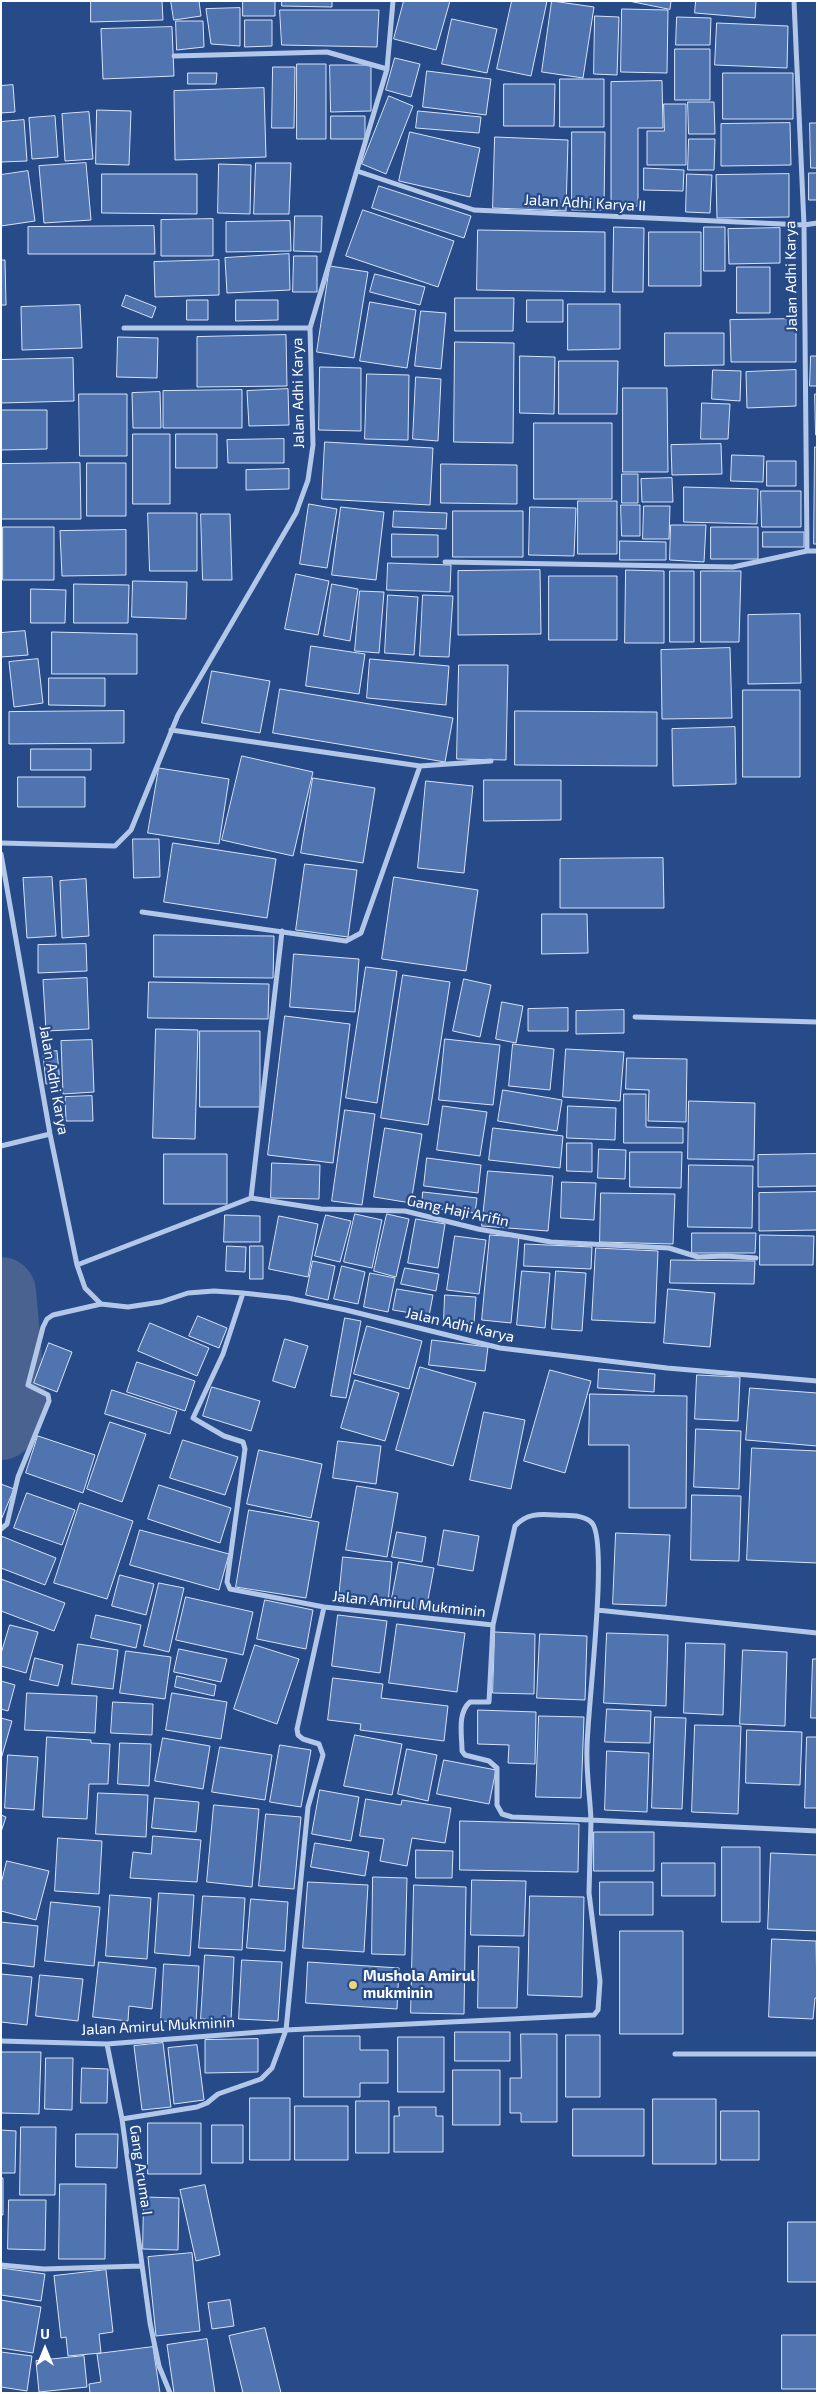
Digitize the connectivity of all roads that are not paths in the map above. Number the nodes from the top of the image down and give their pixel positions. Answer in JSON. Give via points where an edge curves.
{"nodes":[{"id":1,"x":393,"y":1,"type":"edge"},
{"id":2,"x":794,"y":1,"type":"edge"},
{"id":3,"x":174,"y":56,"type":"dead end"},
{"id":4,"x":387,"y":69,"type":"junction"},
{"id":5,"x":357,"y":171,"type":"junction"},
{"id":6,"x":817,"y":223,"type":"edge"},
{"id":7,"x":804,"y":225,"type":"junction"},
{"id":8,"x":124,"y":328,"type":"dead end"},
{"id":9,"x":310,"y":328,"type":"junction"},
{"id":10,"x":807,"y":551,"type":"junction"},
{"id":11,"x":817,"y":551,"type":"edge"},
{"id":12,"x":445,"y":562,"type":"dead end"},
{"id":13,"x":171,"y":730,"type":"junction"},
{"id":14,"x":491,"y":761,"type":"dead end"},
{"id":15,"x":420,"y":766,"type":"junction"},
{"id":16,"x":1,"y":843,"type":"edge"},
{"id":17,"x":1,"y":854,"type":"edge"},
{"id":18,"x":142,"y":912,"type":"dead end"},
{"id":19,"x":282,"y":931,"type":"junction"},
{"id":20,"x":635,"y":1016,"type":"dead end"},
{"id":21,"x":817,"y":1022,"type":"edge"},
{"id":22,"x":50,"y":1134,"type":"junction"},
{"id":23,"x":4,"y":1146,"type":"edge"},
{"id":24,"x":251,"y":1198,"type":"junction"},
{"id":25,"x":756,"y":1258,"type":"dead end"},
{"id":26,"x":77,"y":1265,"type":"junction"},
{"id":27,"x":243,"y":1293,"type":"junction"},
{"id":28,"x":101,"y":1304,"type":"junction"},
{"id":29,"x":817,"y":1382,"type":"edge"},
{"id":30,"x":1,"y":1530,"type":"edge"},
{"id":31,"x":324,"y":1607,"type":"junction"},
{"id":32,"x":597,"y":1610,"type":"junction"},
{"id":33,"x":493,"y":1625,"type":"junction"},
{"id":34,"x":817,"y":1633,"type":"edge"},
{"id":35,"x":591,"y":1820,"type":"junction"},
{"id":36,"x":817,"y":1831,"type":"edge"},
{"id":37,"x":286,"y":2030,"type":"junction"},
{"id":38,"x":1,"y":2041,"type":"edge"},
{"id":39,"x":107,"y":2044,"type":"junction"},
{"id":40,"x":675,"y":2054,"type":"dead end"},
{"id":41,"x":817,"y":2054,"type":"edge"},
{"id":42,"x":122,"y":2119,"type":"junction"},
{"id":43,"x":1,"y":2265,"type":"edge"},
{"id":44,"x":141,"y":2266,"type":"junction"},
{"id":45,"x":170,"y":2393,"type":"edge"}],
"edges":[{"from":1,"to":4,"type":"street","name":"Jalan Adhi Karya"},
{"from":2,"to":7,"type":"street","name":"Jalan Adhi Karya"},
{"from":3,"to":4,"type":"street","via":[[327,52]]},
{"from":4,"to":5,"type":"street","name":"Jalan Adhi Karya"},
{"from":5,"to":7,"type":"street","name":"Jalan Adhi Karya II","via":[[474,210]]},
{"from":5,"to":9,"type":"street","name":"Jalan Adhi Karya"},
{"from":6,"to":7,"type":"street","name":"Jalan Adhi Karya II"},
{"from":7,"to":10,"type":"street","name":"Jalan Adhi Karya"},
{"from":8,"to":9,"type":"street"},
{"from":9,"to":13,"type":"street","name":"Jalan Adhi Karya","via":[[313,445],[308,480],[296,513]]},
{"from":10,"to":11,"type":"street"},
{"from":10,"to":12,"type":"street","via":[[733,567]]},
{"from":13,"to":15,"type":"street"},
{"from":13,"to":16,"type":"street","name":"Jalan Adhi Karya","via":[[131,830],[115,846]]},
{"from":14,"to":15,"type":"street"},
{"from":15,"to":19,"type":"street","via":[[361,933],[346,942]]},
{"from":17,"to":22,"type":"street","name":"Jalan Adhi Karya"},
{"from":18,"to":19,"type":"street"},
{"from":19,"to":24,"type":"street"},
{"from":20,"to":21,"type":"street"},
{"from":22,"to":23,"type":"street"},
{"from":22,"to":26,"type":"street","name":"Jalan Adhi Karya"},
{"from":24,"to":25,"type":"street","name":"Gang Haji Arifin","via":[[320,1209],[405,1211],[551,1242],[669,1248],[698,1257]]},
{"from":24,"to":26,"type":"street"},
{"from":26,"to":28,"type":"street","name":"Jalan Adhi Karya","via":[[86,1288]]},
{"from":27,"to":28,"type":"street","name":"Jalan Adhi Karya","via":[[188,1293],[161,1302],[128,1307]]},
{"from":27,"to":29,"type":"street","name":"Jalan Adhi Karya","via":[[346,1310],[500,1348]]},
{"from":27,"to":31,"type":"street","via":[[223,1354],[193,1418],[224,1436],[243,1442],[245,1449],[227,1582],[230,1589]]},
{"from":28,"to":30,"type":"street","name":"Jalan Adhi Karya","via":[[53,1315],[43,1327],[28,1385],[48,1395],[49,1401],[18,1477],[7,1524]]},
{"from":31,"to":33,"type":"street","name":"Jalan Amirul Mukminin"},
{"from":31,"to":37,"type":"street","name":"Jalan Amirul Mukminin","via":[[297,1729],[303,1739],[318,1744],[323,1755],[308,1807]]},
{"from":32,"to":33,"type":"street","via":[[596,1530],[591,1521],[582,1517],[532,1514],[515,1526]]},
{"from":32,"to":34,"type":"street"},
{"from":32,"to":35,"type":"street","via":[[587,1748]]},
{"from":33,"to":35,"type":"street","name":"Jalan Amirul Mukminin","via":[[489,1702],[470,1702],[465,1706],[462,1751],[465,1755],[490,1761],[497,1768],[497,1804],[502,1814]]},
{"from":35,"to":36,"type":"street"},
{"from":35,"to":37,"type":"street","name":"Jalan Amirul Mukminin","via":[[589,1892],[600,1980],[598,2010],[594,2015]]},
{"from":37,"to":39,"type":"street","name":"Jalan Amirul Mukminin"},
{"from":37,"to":42,"type":"street","name":"Gang Aruma I","via":[[272,2068],[261,2080],[218,2094],[197,2107]]},
{"from":38,"to":39,"type":"street","name":"Jalan Amirul Mukminin"},
{"from":39,"to":42,"type":"street"},
{"from":40,"to":41,"type":"street"},
{"from":42,"to":44,"type":"street","name":"Gang Aruma I"},
{"from":43,"to":44,"type":"street","via":[[44,2269]]},
{"from":44,"to":45,"type":"street","name":"Gang Aruma I","via":[[159,2366]]}]}
